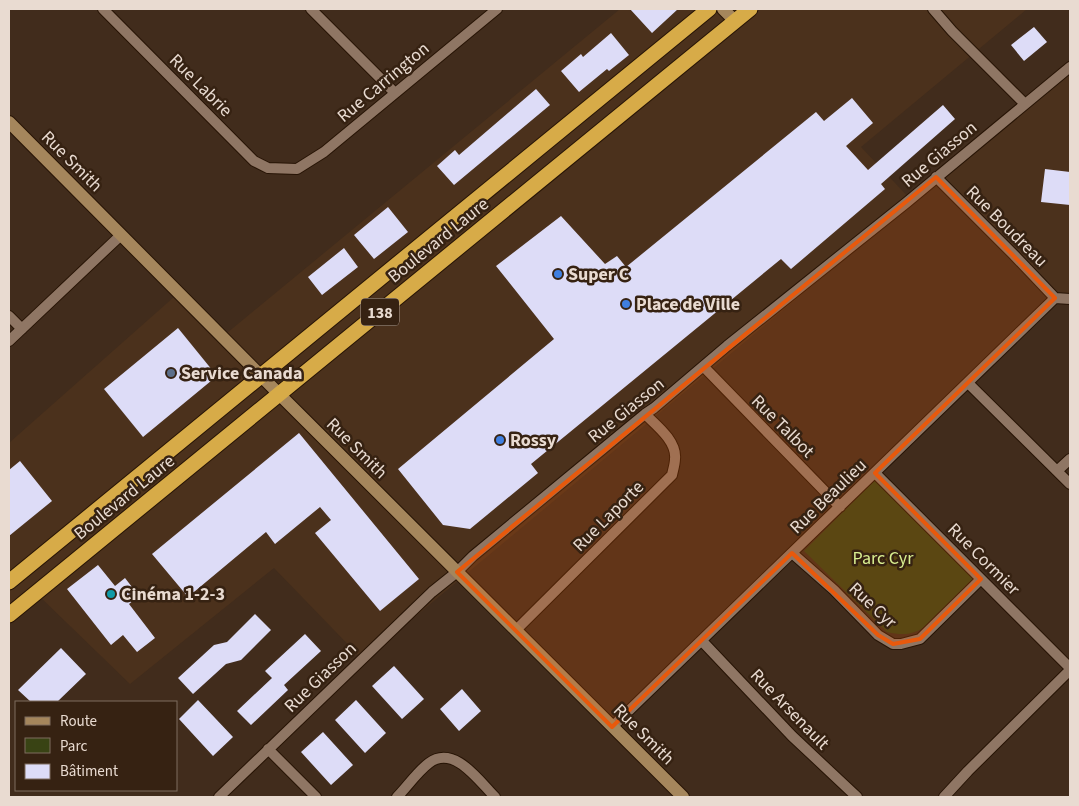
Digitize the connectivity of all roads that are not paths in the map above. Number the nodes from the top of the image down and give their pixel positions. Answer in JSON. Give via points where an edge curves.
{"nodes":[{"id":1,"x":103,"y":9,"type":"edge"},
{"id":2,"x":311,"y":9,"type":"edge"},
{"id":3,"x":497,"y":9,"type":"edge"},
{"id":4,"x":709,"y":9,"type":"edge"},
{"id":5,"x":723,"y":9,"type":"edge"},
{"id":6,"x":750,"y":9,"type":"edge"},
{"id":7,"x":933,"y":9,"type":"edge"},
{"id":8,"x":735,"y":21,"type":"junction"},
{"id":9,"x":1070,"y":67,"type":"edge"},
{"id":10,"x":395,"y":93,"type":"junction"},
{"id":11,"x":1025,"y":104,"type":"junction"},
{"id":12,"x":9,"y":122,"type":"edge"},
{"id":13,"x":284,"y":169,"type":"joint"},
{"id":14,"x":936,"y":177,"type":"junction"},
{"id":15,"x":121,"y":235,"type":"junction"},
{"id":16,"x":1055,"y":298,"type":"junction"},
{"id":17,"x":1070,"y":299,"type":"edge"},
{"id":18,"x":9,"y":316,"type":"edge"},
{"id":19,"x":22,"y":329,"type":"junction"},
{"id":20,"x":9,"y":341,"type":"edge"},
{"id":21,"x":704,"y":367,"type":"junction"},
{"id":22,"x":262,"y":377,"type":"junction"},
{"id":23,"x":968,"y":383,"type":"junction"},
{"id":24,"x":279,"y":394,"type":"junction"},
{"id":25,"x":644,"y":414,"type":"junction"},
{"id":26,"x":1070,"y":459,"type":"edge"},
{"id":27,"x":1056,"y":471,"type":"junction"},
{"id":28,"x":875,"y":473,"type":"junction"},
{"id":29,"x":1070,"y":484,"type":"edge"},
{"id":30,"x":840,"y":507,"type":"junction"},
{"id":31,"x":792,"y":553,"type":"junction"},
{"id":32,"x":457,"y":572,"type":"junction"},
{"id":33,"x":981,"y":579,"type":"junction"},
{"id":34,"x":9,"y":582,"type":"edge"},
{"id":35,"x":9,"y":615,"type":"edge"},
{"id":36,"x":516,"y":630,"type":"junction"},
{"id":37,"x":702,"y":641,"type":"junction"},
{"id":38,"x":1070,"y":669,"type":"edge"},
{"id":39,"x":612,"y":727,"type":"junction"},
{"id":40,"x":268,"y":749,"type":"junction"},
{"id":41,"x":219,"y":797,"type":"edge"},
{"id":42,"x":316,"y":797,"type":"edge"},
{"id":43,"x":396,"y":797,"type":"edge"},
{"id":44,"x":495,"y":797,"type":"edge"},
{"id":45,"x":683,"y":797,"type":"edge"},
{"id":46,"x":857,"y":797,"type":"edge"},
{"id":47,"x":944,"y":797,"type":"edge"}],
"edges":[{"from":1,"to":13,"type":"street","name":"Rue Labrie","via":[[254,161],[268,168]]},
{"from":2,"to":10,"type":"street"},
{"from":3,"to":10,"type":"street","name":"Rue Carrington"},
{"from":4,"to":22,"type":"highway","name":"Boulevard Laure","number":"138"},
{"from":5,"to":8,"type":"street"},
{"from":6,"to":8,"type":"highway","name":"Boulevard Laure","number":"138"},
{"from":7,"to":11,"type":"street"},
{"from":8,"to":24,"type":"highway","name":"Boulevard Laure","number":"138"},
{"from":9,"to":11,"type":"street","name":"Rue Giasson"},
{"from":10,"to":13,"type":"street","name":"Rue Carrington","via":[[324,152],[297,169]]},
{"from":11,"to":14,"type":"street","name":"Rue Giasson"},
{"from":12,"to":15,"type":"street","name":"Rue Smith"},
{"from":14,"to":16,"type":"street","name":"Rue Boudreau"},
{"from":14,"to":21,"type":"street","name":"Rue Giasson"},
{"from":15,"to":19,"type":"street"},
{"from":15,"to":22,"type":"street","name":"Rue Smith"},
{"from":16,"to":17,"type":"street"},
{"from":16,"to":23,"type":"street","name":"Rue Beaulieu"},
{"from":18,"to":19,"type":"street"},
{"from":19,"to":20,"type":"street"},
{"from":21,"to":25,"type":"street","name":"Rue Giasson"},
{"from":21,"to":30,"type":"street","name":"Rue Talbot"},
{"from":22,"to":24,"type":"street","name":"Rue Smith"},
{"from":22,"to":34,"type":"highway","name":"Boulevard Laure","number":"138"},
{"from":23,"to":27,"type":"street"},
{"from":23,"to":28,"type":"street","name":"Rue Beaulieu"},
{"from":24,"to":32,"type":"street","name":"Rue Smith"},
{"from":24,"to":35,"type":"highway","name":"Boulevard Laure","number":"138"},
{"from":25,"to":32,"type":"street","name":"Rue Giasson"},
{"from":25,"to":36,"type":"street","name":"Rue Laporte","via":[[667,437],[673,448],[676,458],[672,475]]},
{"from":26,"to":27,"type":"street"},
{"from":27,"to":29,"type":"street"},
{"from":28,"to":30,"type":"street","name":"Rue Beaulieu"},
{"from":28,"to":33,"type":"street","name":"Rue Cormier"},
{"from":30,"to":31,"type":"street","name":"Rue Beaulieu"},
{"from":31,"to":33,"type":"street","name":"Rue Cyr","via":[[878,635],[893,644],[920,639]]},
{"from":31,"to":37,"type":"street","name":"Rue Beaulieu"},
{"from":32,"to":36,"type":"street","name":"Rue Smith"},
{"from":32,"to":40,"type":"street","name":"Rue Giasson"},
{"from":33,"to":38,"type":"street","name":"Rue Cormier"},
{"from":36,"to":39,"type":"street","name":"Rue Smith"},
{"from":37,"to":39,"type":"street","name":"Rue Beaulieu"},
{"from":37,"to":46,"type":"street","name":"Rue Arsenault","via":[[792,736]]},
{"from":38,"to":47,"type":"street"},
{"from":39,"to":45,"type":"street","name":"Rue Smith"},
{"from":40,"to":41,"type":"street","name":"Rue Giasson"},
{"from":40,"to":42,"type":"street"},
{"from":43,"to":44,"type":"street","via":[[429,763],[443,757],[457,759]]}]}
